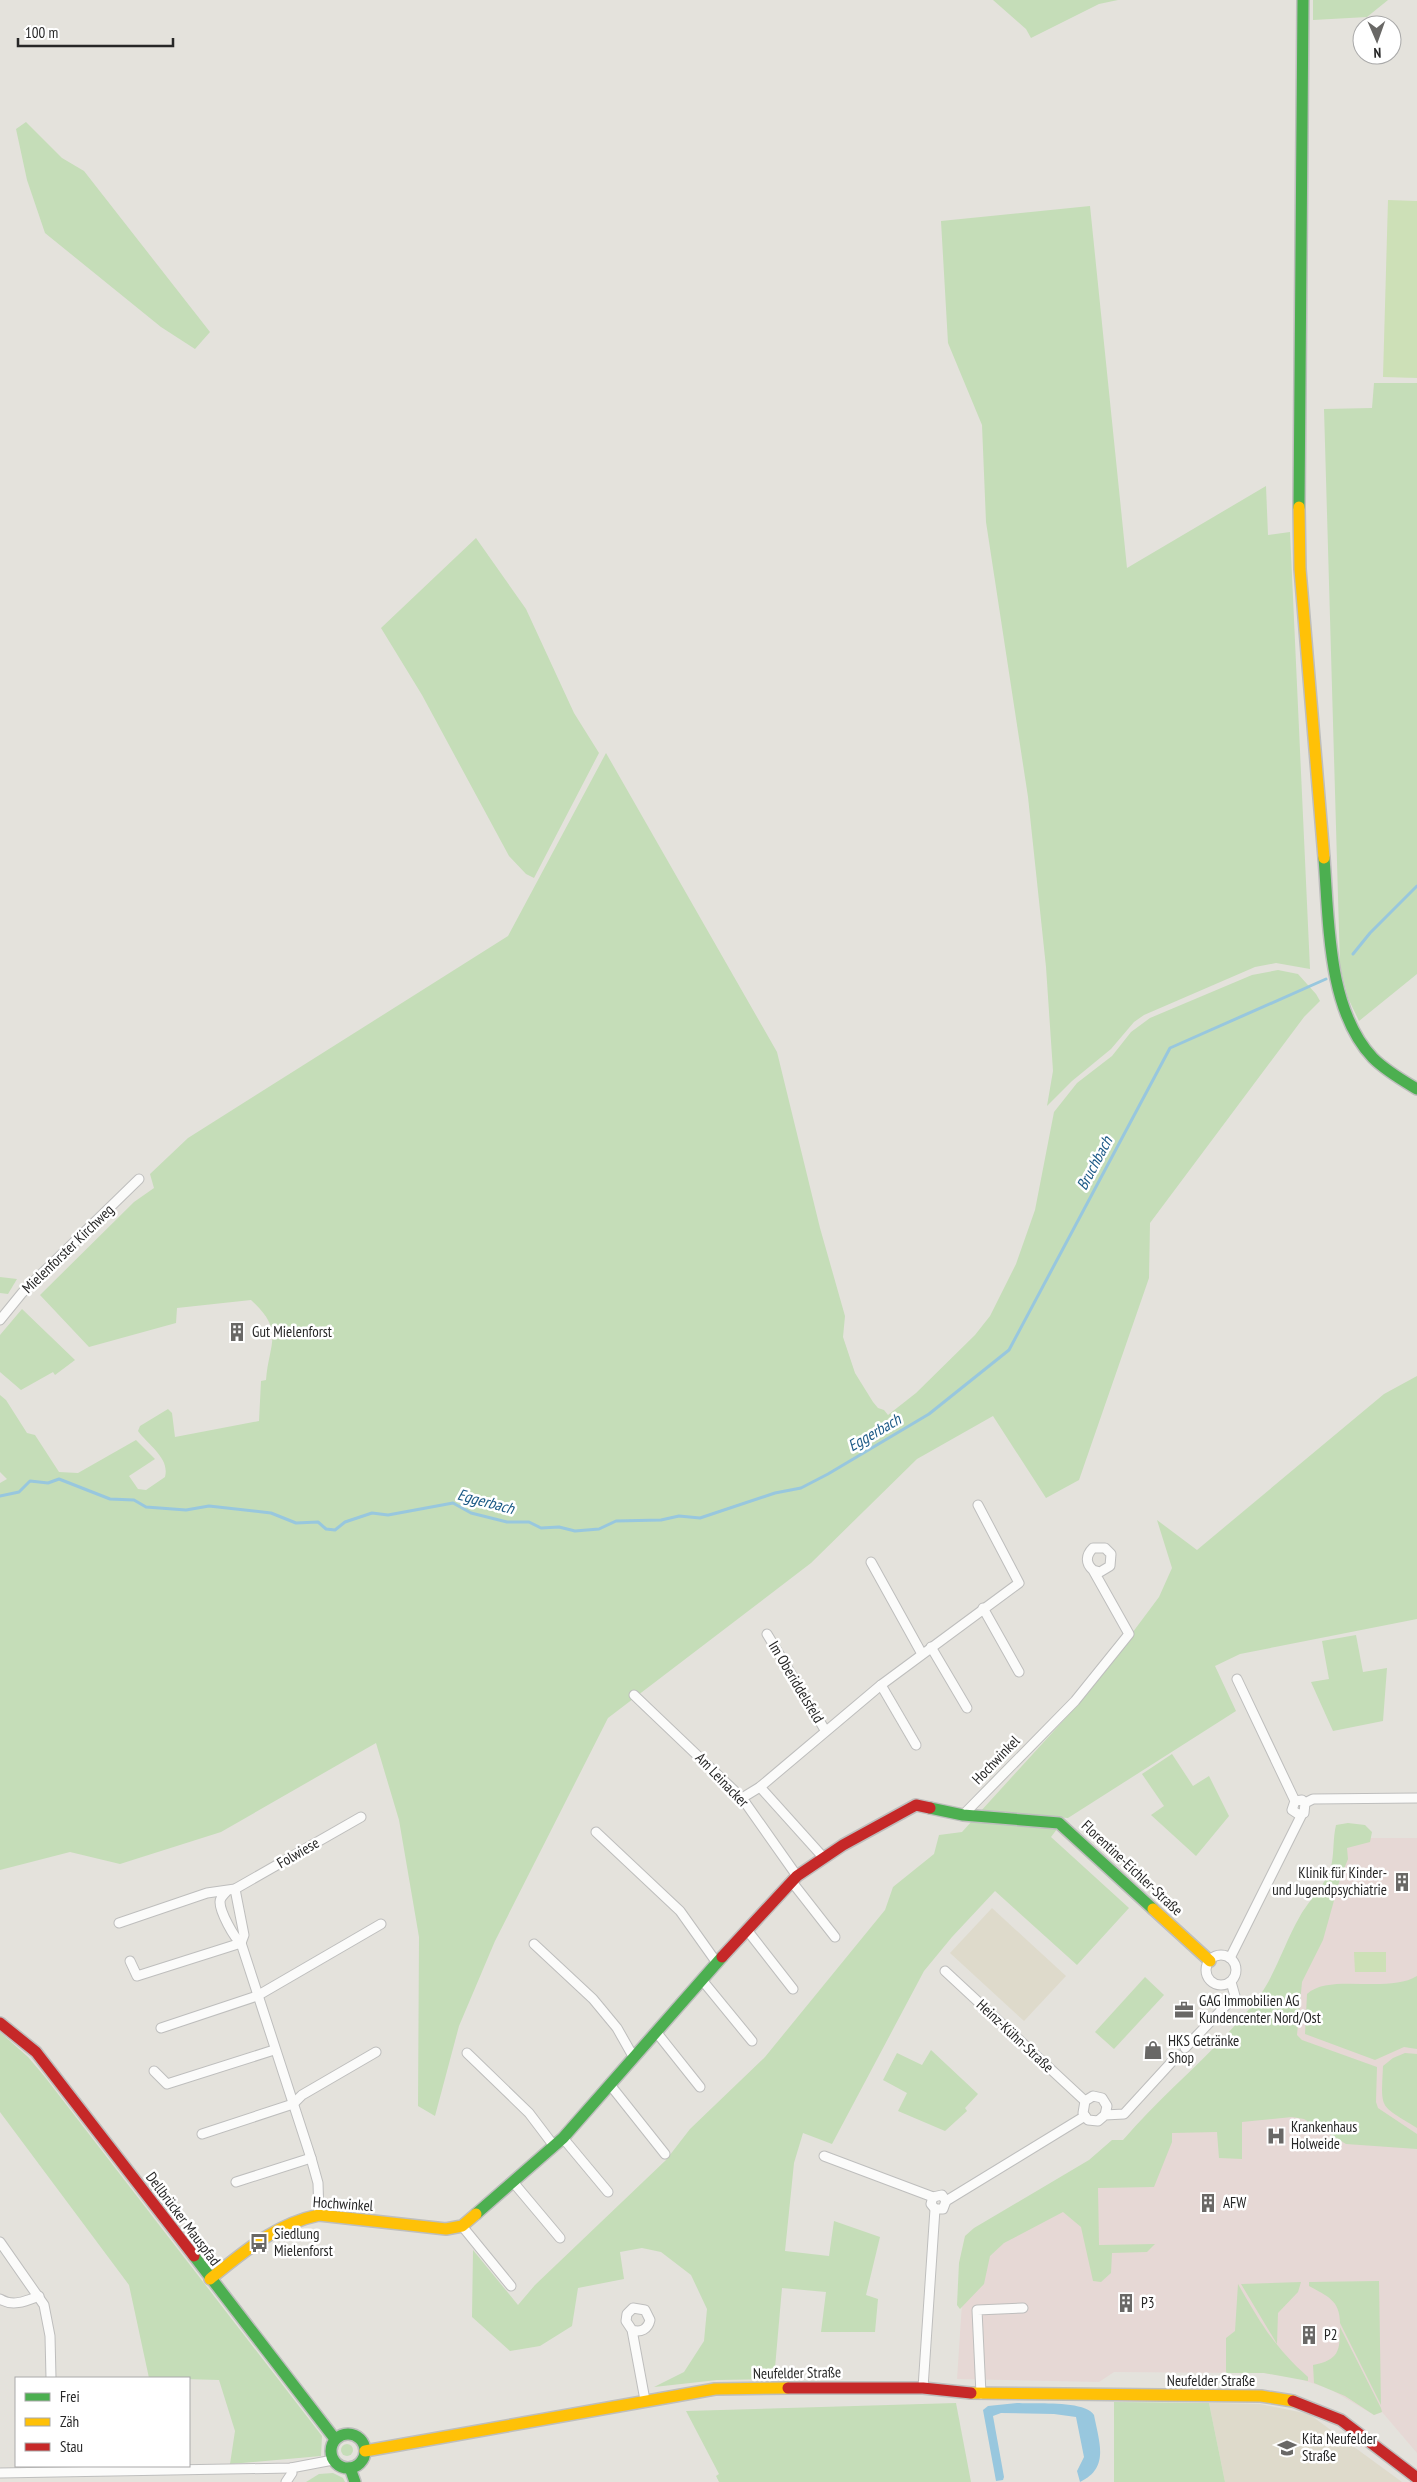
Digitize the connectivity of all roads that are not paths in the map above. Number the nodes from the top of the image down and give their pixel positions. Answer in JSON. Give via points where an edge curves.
{"nodes":[{"id":1,"x":1303,"y":0,"type":"edge"},
{"id":2,"x":1417,"y":1089,"type":"edge"},
{"id":3,"x":139,"y":1179,"type":"dead end"},
{"id":4,"x":0,"y":1320,"type":"edge"},
{"id":5,"x":978,"y":1505,"type":"dead end"},
{"id":6,"x":871,"y":1562,"type":"dead end"},
{"id":7,"x":1093,"y":1570,"type":"dead end"},
{"id":8,"x":984,"y":1608,"type":"junction"},
{"id":9,"x":767,"y":1634,"type":"dead end"},
{"id":10,"x":931,"y":1647,"type":"junction"},
{"id":11,"x":922,"y":1654,"type":"junction"},
{"id":12,"x":1020,"y":1672,"type":"dead end"},
{"id":13,"x":1237,"y":1679,"type":"dead end"},
{"id":14,"x":881,"y":1685,"type":"junction"},
{"id":15,"x":634,"y":1695,"type":"dead end"},
{"id":16,"x":966,"y":1708,"type":"dead end"},
{"id":17,"x":825,"y":1730,"type":"junction"},
{"id":18,"x":916,"y":1745,"type":"dead end"},
{"id":19,"x":760,"y":1787,"type":"junction"},
{"id":20,"x":742,"y":1798,"type":"junction"},
{"id":21,"x":1417,"y":1798,"type":"edge"},
{"id":22,"x":1294,"y":1801,"type":"junction"},
{"id":23,"x":1306,"y":1803,"type":"junction"},
{"id":24,"x":1302,"y":1814,"type":"junction"},
{"id":25,"x":963,"y":1815,"type":"junction"},
{"id":26,"x":361,"y":1817,"type":"dead end"},
{"id":27,"x":596,"y":1832,"type":"dead end"},
{"id":28,"x":823,"y":1857,"type":"junction"},
{"id":29,"x":794,"y":1879,"type":"junction"},
{"id":30,"x":235,"y":1889,"type":"junction"},
{"id":31,"x":226,"y":1892,"type":"junction"},
{"id":32,"x":119,"y":1923,"type":"dead end"},
{"id":33,"x":381,"y":1924,"type":"dead end"},
{"id":34,"x":747,"y":1930,"type":"junction"},
{"id":35,"x":835,"y":1937,"type":"dead end"},
{"id":36,"x":241,"y":1943,"type":"junction"},
{"id":37,"x":534,"y":1944,"type":"dead end"},
{"id":38,"x":1230,"y":1958,"type":"junction"},
{"id":39,"x":1210,"y":1960,"type":"junction"},
{"id":40,"x":130,"y":1961,"type":"dead end"},
{"id":41,"x":716,"y":1964,"type":"junction"},
{"id":42,"x":945,"y":1972,"type":"dead end"},
{"id":43,"x":702,"y":1980,"type":"junction"},
{"id":44,"x":1231,"y":1982,"type":"junction"},
{"id":45,"x":793,"y":1989,"type":"dead end"},
{"id":46,"x":257,"y":1996,"type":"junction"},
{"id":47,"x":0,"y":2023,"type":"edge"},
{"id":48,"x":161,"y":2028,"type":"dead end"},
{"id":49,"x":657,"y":2033,"type":"junction"},
{"id":50,"x":752,"y":2041,"type":"dead end"},
{"id":51,"x":1185,"y":2048,"type":"dead end"},
{"id":52,"x":274,"y":2050,"type":"junction"},
{"id":53,"x":376,"y":2052,"type":"dead end"},
{"id":54,"x":467,"y":2053,"type":"dead end"},
{"id":55,"x":1178,"y":2055,"type":"dead end"},
{"id":56,"x":634,"y":2058,"type":"junction"},
{"id":57,"x":154,"y":2071,"type":"dead end"},
{"id":58,"x":611,"y":2086,"type":"junction"},
{"id":59,"x":700,"y":2087,"type":"dead end"},
{"id":60,"x":1085,"y":2101,"type":"junction"},
{"id":61,"x":293,"y":2104,"type":"junction"},
{"id":62,"x":1105,"y":2115,"type":"junction"},
{"id":63,"x":1085,"y":2116,"type":"junction"},
{"id":64,"x":202,"y":2134,"type":"dead end"},
{"id":65,"x":563,"y":2138,"type":"junction"},
{"id":66,"x":554,"y":2146,"type":"junction"},
{"id":67,"x":665,"y":2154,"type":"dead end"},
{"id":68,"x":824,"y":2156,"type":"dead end"},
{"id":69,"x":311,"y":2158,"type":"junction"},
{"id":70,"x":236,"y":2182,"type":"dead end"},
{"id":71,"x":514,"y":2182,"type":"junction"},
{"id":72,"x":608,"y":2192,"type":"dead end"},
{"id":73,"x":933,"y":2197,"type":"junction"},
{"id":74,"x":946,"y":2201,"type":"junction"},
{"id":75,"x":935,"y":2209,"type":"junction"},
{"id":76,"x":319,"y":2215,"type":"junction"},
{"id":77,"x":462,"y":2226,"type":"junction"},
{"id":78,"x":560,"y":2238,"type":"dead end"},
{"id":79,"x":0,"y":2242,"type":"edge"},
{"id":80,"x":210,"y":2279,"type":"junction"},
{"id":81,"x":512,"y":2286,"type":"dead end"},
{"id":82,"x":39,"y":2296,"type":"junction"},
{"id":83,"x":0,"y":2299,"type":"edge"},
{"id":84,"x":1023,"y":2308,"type":"dead end"},
{"id":85,"x":632,"y":2330,"type":"dead end"},
{"id":86,"x":51,"y":2377,"type":"edge"},
{"id":87,"x":924,"y":2388,"type":"junction"},
{"id":88,"x":981,"y":2394,"type":"junction"},
{"id":89,"x":645,"y":2400,"type":"junction"},
{"id":90,"x":335,"y":2439,"type":"junction"},
{"id":91,"x":365,"y":2451,"type":"junction"},
{"id":92,"x":333,"y":2460,"type":"junction"},
{"id":93,"x":292,"y":2468,"type":"junction"},
{"id":94,"x":350,"y":2468,"type":"junction"},
{"id":95,"x":52,"y":2469,"type":"edge"},
{"id":96,"x":0,"y":2474,"type":"edge"},
{"id":97,"x":1417,"y":2478,"type":"edge"},
{"id":98,"x":286,"y":2482,"type":"edge"},
{"id":99,"x":356,"y":2482,"type":"edge"}],
"edges":[{"from":1,"to":2,"type":"street","via":[[1300,569],[1333,962],[1354,1032],[1368,1053],[1384,1068]]},
{"from":3,"to":4,"type":"street","name":"Mielenforster Kirchweg","via":[[22,1293]]},
{"from":5,"to":8,"type":"street","name":"Im Oberiddelsfeld","via":[[1020,1583]]},
{"from":6,"to":11,"type":"street"},
{"from":7,"to":25,"type":"street","name":"Hochwinkel","via":[[1129,1634],[1075,1701]]},
{"from":8,"to":10,"type":"street","name":"Im Oberiddelsfeld"},
{"from":8,"to":12,"type":"street"},
{"from":9,"to":17,"type":"street","name":"Im Oberiddelsfeld"},
{"from":10,"to":11,"type":"street","name":"Im Oberiddelsfeld"},
{"from":10,"to":16,"type":"street"},
{"from":11,"to":14,"type":"street","name":"Im Oberiddelsfeld"},
{"from":13,"to":22,"type":"street"},
{"from":14,"to":17,"type":"street","name":"Im Oberiddelsfeld"},
{"from":14,"to":18,"type":"street"},
{"from":15,"to":20,"type":"street","name":"Am Leinacker"},
{"from":17,"to":19,"type":"street","name":"Im Oberiddelsfeld"},
{"from":19,"to":20,"type":"street","name":"Im Oberiddelsfeld"},
{"from":19,"to":28,"type":"street","name":"Am Leinacker"},
{"from":20,"to":29,"type":"street","name":"Am Leinacker"},
{"from":21,"to":23,"type":"street","via":[[1313,1800]]},
{"from":22,"to":23,"type":"street"},
{"from":22,"to":24,"type":"street","via":[[1292,1810],[1295,1814]]},
{"from":23,"to":24,"type":"street","via":[[1306,1811]]},
{"from":24,"to":38,"type":"street"},
{"from":25,"to":28,"type":"street","via":[[916,1805]]},
{"from":25,"to":39,"type":"street","name":"Florentine-Eichler-Straße","via":[[1059,1823]]},
{"from":26,"to":30,"type":"street","name":"Folwiese"},
{"from":27,"to":41,"type":"street","via":[[680,1911]]},
{"from":28,"to":29,"type":"street"},
{"from":29,"to":34,"type":"street"},
{"from":29,"to":35,"type":"street"},
{"from":30,"to":31,"type":"street","name":"Folwiese"},
{"from":30,"to":36,"type":"street","via":[[244,1935]]},
{"from":31,"to":32,"type":"street","name":"Folwiese","via":[[207,1893]]},
{"from":31,"to":36,"type":"street","via":[[221,1896],[220,1906],[235,1939]]},
{"from":33,"to":46,"type":"street"},
{"from":34,"to":41,"type":"street"},
{"from":34,"to":45,"type":"street"},
{"from":36,"to":40,"type":"street","via":[[137,1976]]},
{"from":36,"to":46,"type":"street"},
{"from":37,"to":56,"type":"street","via":[[593,1999],[617,2028]]},
{"from":38,"to":39,"type":"street","via":[[1222,1955]]},
{"from":38,"to":44,"type":"street","via":[[1236,1970]]},
{"from":39,"to":44,"type":"street","via":[[1206,1970],[1212,1983],[1222,1986]]},
{"from":41,"to":43,"type":"street"},
{"from":42,"to":60,"type":"street","name":"Heinz-Kühn-Straße"},
{"from":43,"to":49,"type":"street"},
{"from":43,"to":50,"type":"street"},
{"from":44,"to":51,"type":"street","via":[[1234,1996]]},
{"from":46,"to":48,"type":"street"},
{"from":46,"to":52,"type":"street"},
{"from":47,"to":80,"type":"street","name":"Dellbrücker Mauspfad","via":[[36,2052]]},
{"from":49,"to":56,"type":"street"},
{"from":49,"to":59,"type":"street"},
{"from":52,"to":57,"type":"street","via":[[167,2084]]},
{"from":52,"to":61,"type":"street"},
{"from":53,"to":61,"type":"street","via":[[302,2095]]},
{"from":54,"to":66,"type":"street","via":[[529,2113]]},
{"from":55,"to":62,"type":"street","via":[[1124,2114]]},
{"from":56,"to":58,"type":"street"},
{"from":58,"to":65,"type":"street"},
{"from":58,"to":67,"type":"street"},
{"from":60,"to":62,"type":"street","via":[[1093,2096],[1102,2098],[1107,2106]]},
{"from":60,"to":63,"type":"street","via":[[1082,2108]]},
{"from":61,"to":64,"type":"street"},
{"from":61,"to":69,"type":"street"},
{"from":62,"to":63,"type":"street","via":[[1098,2121],[1088,2120]]},
{"from":63,"to":74,"type":"street"},
{"from":65,"to":66,"type":"street"},
{"from":65,"to":72,"type":"street"},
{"from":66,"to":71,"type":"street"},
{"from":68,"to":73,"type":"street"},
{"from":69,"to":70,"type":"street"},
{"from":69,"to":76,"type":"street","via":[[318,2183]]},
{"from":71,"to":77,"type":"street"},
{"from":71,"to":78,"type":"street"},
{"from":73,"to":74,"type":"street","via":[[940,2195]]},
{"from":73,"to":75,"type":"street","via":[[930,2204]]},
{"from":74,"to":75,"type":"street","via":[[943,2209]]},
{"from":75,"to":87,"type":"street"},
{"from":76,"to":77,"type":"street","name":"Hochwinkel","via":[[446,2229]]},
{"from":76,"to":80,"type":"street","name":"Hochwinkel","via":[[302,2217],[280,2227]]},
{"from":77,"to":81,"type":"street"},
{"from":79,"to":82,"type":"street"},
{"from":80,"to":90,"type":"street","name":"Dellbrücker Mauspfad"},
{"from":82,"to":83,"type":"street","via":[[23,2302],[6,2303]]},
{"from":82,"to":86,"type":"street","via":[[48,2316]]},
{"from":84,"to":88,"type":"street","via":[[977,2310]]},
{"from":85,"to":89,"type":"street"},
{"from":87,"to":88,"type":"street","name":"Neufelder Straße"},
{"from":87,"to":89,"type":"street","name":"Neufelder Straße","via":[[715,2389]]},
{"from":88,"to":97,"type":"street","name":"Neufelder Straße","via":[[1261,2396],[1293,2400],[1341,2420]]},
{"from":89,"to":91,"type":"street","name":"Neufelder Straße"},
{"from":90,"to":91,"type":"street","via":[[351,2434],[361,2440]]},
{"from":90,"to":92,"type":"street","via":[[330,2449]]},
{"from":91,"to":94,"type":"street","via":[[361,2462]]},
{"from":92,"to":93,"type":"street"},
{"from":92,"to":94,"type":"street","via":[[340,2467]]},
{"from":93,"to":95,"type":"street"},
{"from":93,"to":98,"type":"street"},
{"from":94,"to":99,"type":"street"},
{"from":95,"to":96,"type":"street"}]}
